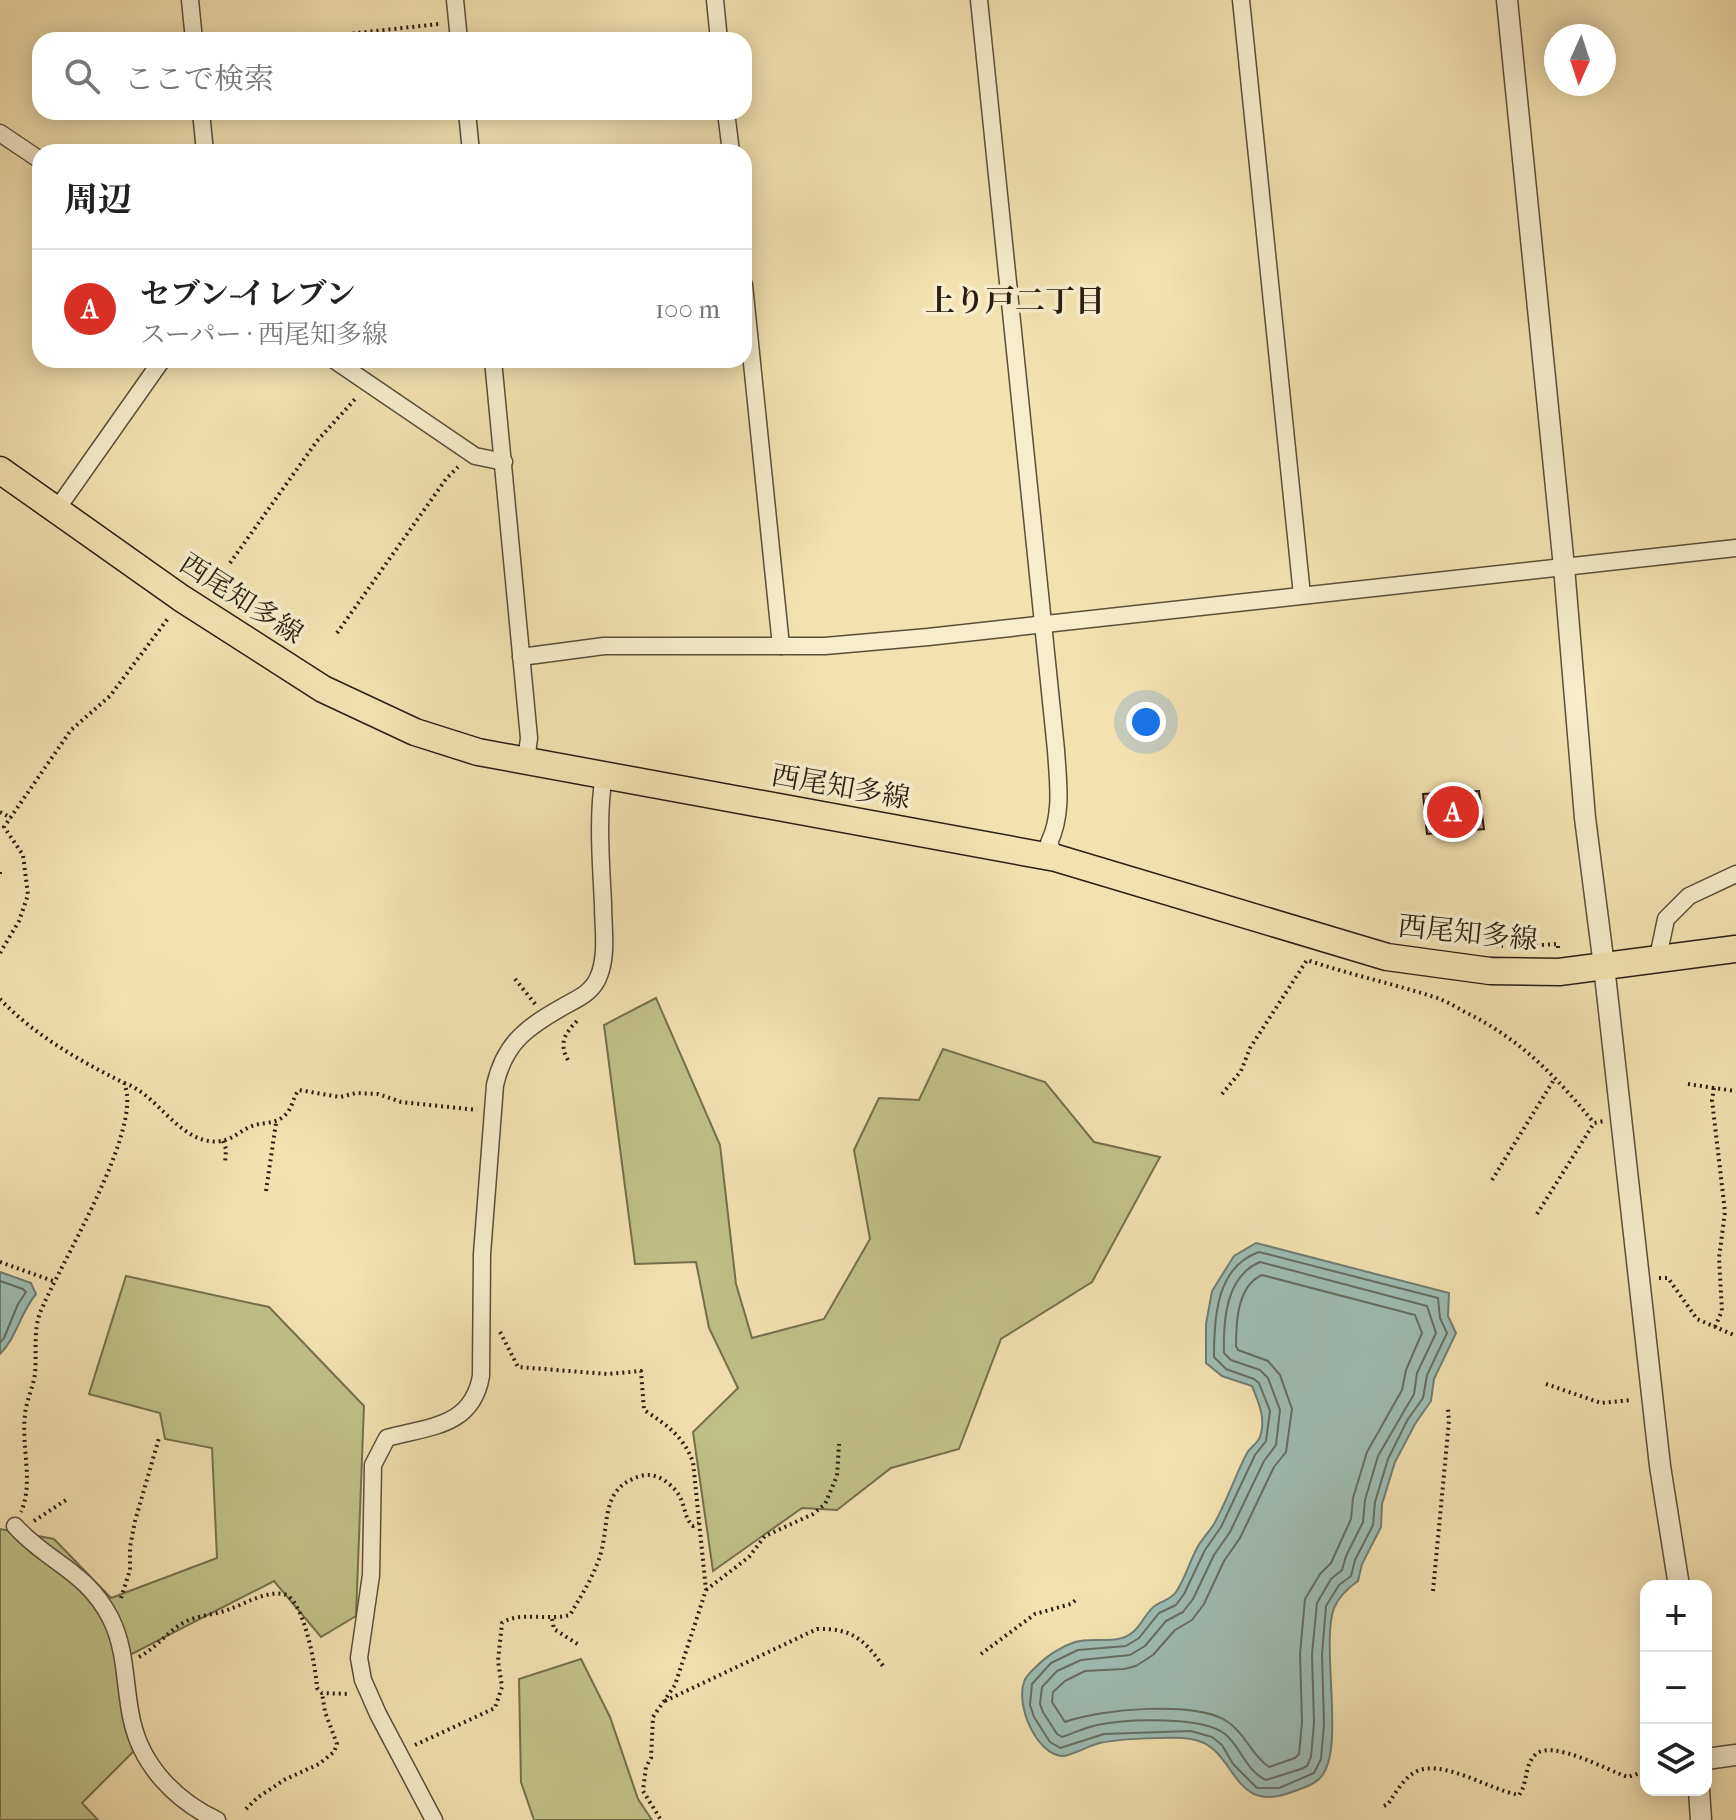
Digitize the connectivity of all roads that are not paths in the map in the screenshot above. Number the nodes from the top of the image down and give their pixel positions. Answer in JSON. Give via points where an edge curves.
{"nodes":[{"id":1,"x":190,"y":0,"type":"edge"},
{"id":2,"x":455,"y":0,"type":"edge"},
{"id":3,"x":715,"y":0,"type":"edge"},
{"id":4,"x":979,"y":0,"type":"edge"},
{"id":5,"x":1241,"y":0,"type":"edge"},
{"id":6,"x":1507,"y":0,"type":"edge"},
{"id":7,"x":193,"y":32,"type":"edge"},
{"id":8,"x":458,"y":32,"type":"edge"},
{"id":9,"x":718,"y":32,"type":"edge"},
{"id":10,"x":202,"y":120,"type":"edge"},
{"id":11,"x":468,"y":120,"type":"edge"},
{"id":12,"x":727,"y":120,"type":"edge"},
{"id":13,"x":0,"y":133,"type":"edge"},
{"id":14,"x":204,"y":144,"type":"edge"},
{"id":15,"x":470,"y":144,"type":"edge"},
{"id":16,"x":730,"y":144,"type":"edge"},
{"id":17,"x":32,"y":155,"type":"edge"},
{"id":18,"x":752,"y":363,"type":"edge"},
{"id":19,"x":156,"y":368,"type":"edge"},
{"id":20,"x":346,"y":368,"type":"edge"},
{"id":21,"x":494,"y":368,"type":"edge"},
{"id":22,"x":504,"y":462,"type":"junction"},
{"id":23,"x":0,"y":470,"type":"edge"},
{"id":24,"x":57,"y":509,"type":"junction"},
{"id":25,"x":1736,"y":548,"type":"edge"},
{"id":26,"x":1564,"y":567,"type":"junction"},
{"id":27,"x":1302,"y":595,"type":"junction"},
{"id":28,"x":1042,"y":624,"type":"junction"},
{"id":29,"x":781,"y":646,"type":"junction"},
{"id":30,"x":521,"y":657,"type":"junction"},
{"id":31,"x":526,"y":762,"type":"junction"},
{"id":32,"x":604,"y":775,"type":"junction"},
{"id":33,"x":1056,"y":858,"type":"junction"},
{"id":34,"x":1736,"y":874,"type":"edge"},
{"id":35,"x":1736,"y":949,"type":"edge"},
{"id":36,"x":1658,"y":957,"type":"junction"},
{"id":37,"x":1604,"y":966,"type":"junction"},
{"id":38,"x":17,"y":1527,"type":"road end"},
{"id":39,"x":1678,"y":1580,"type":"edge"},
{"id":40,"x":1736,"y":1755,"type":"edge"},
{"id":41,"x":1712,"y":1758,"type":"edge"},
{"id":42,"x":1699,"y":1796,"type":"edge"},
{"id":43,"x":217,"y":1820,"type":"edge"},
{"id":44,"x":434,"y":1820,"type":"edge"},
{"id":45,"x":1701,"y":1820,"type":"edge"}],
"edges":[{"from":1,"to":7,"type":"street"},
{"from":2,"to":8,"type":"street"},
{"from":3,"to":9,"type":"street"},
{"from":4,"to":28,"type":"street"},
{"from":5,"to":27,"type":"street"},
{"from":6,"to":26,"type":"street"},
{"from":10,"to":14,"type":"street"},
{"from":11,"to":15,"type":"street"},
{"from":12,"to":16,"type":"street"},
{"from":13,"to":17,"type":"street"},
{"from":18,"to":29,"type":"street"},
{"from":19,"to":24,"type":"street"},
{"from":20,"to":22,"type":"street","via":[[470,453]]},
{"from":21,"to":22,"type":"street"},
{"from":22,"to":30,"type":"street"},
{"from":23,"to":24,"type":"main road","name":"西尾知多線"},
{"from":24,"to":31,"type":"main road","name":"西尾知多線","via":[[181,598],[323,689],[415,732]]},
{"from":25,"to":26,"type":"street"},
{"from":26,"to":27,"type":"street"},
{"from":26,"to":37,"type":"street","via":[[1585,818]]},
{"from":27,"to":28,"type":"street"},
{"from":28,"to":29,"type":"street"},
{"from":28,"to":33,"type":"street","via":[[1059,799],[1049,843]]},
{"from":29,"to":30,"type":"street","via":[[604,646]]},
{"from":30,"to":31,"type":"street","via":[[529,738]]},
{"from":31,"to":32,"type":"main road","name":"西尾知多線"},
{"from":32,"to":33,"type":"main road","name":"西尾知多線"},
{"from":32,"to":44,"type":"street","via":[[603,964],[593,987],[510,1046],[499,1066],[482,1254],[478,1392],[455,1419],[387,1438],[373,1465],[371,1575],[359,1658],[366,1688]]},
{"from":33,"to":37,"type":"main road","name":"西尾知多線","via":[[1387,957],[1490,971],[1559,972]]},
{"from":34,"to":36,"type":"street","via":[[1689,896],[1666,919]]},
{"from":35,"to":36,"type":"main road","name":"西尾知多線"},
{"from":36,"to":37,"type":"main road","name":"西尾知多線"},
{"from":37,"to":39,"type":"street","via":[[1652,1397]]},
{"from":38,"to":43,"type":"street","via":[[95,1594],[126,1662],[132,1722],[146,1753],[181,1800]]},
{"from":40,"to":41,"type":"street"},
{"from":42,"to":45,"type":"street"}]}
